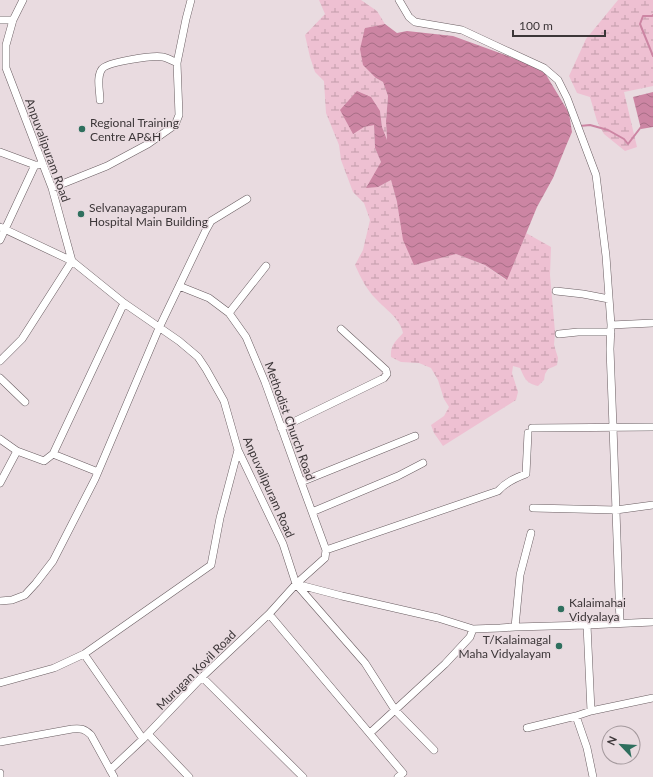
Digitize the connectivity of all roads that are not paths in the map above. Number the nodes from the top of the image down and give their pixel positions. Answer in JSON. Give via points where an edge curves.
{"nodes":[{"id":1,"x":23,"y":0,"type":"edge"},
{"id":2,"x":191,"y":0,"type":"edge"},
{"id":3,"x":399,"y":0,"type":"edge"},
{"id":4,"x":0,"y":20,"type":"edge"},
{"id":5,"x":13,"y":20,"type":"junction"},
{"id":6,"x":177,"y":63,"type":"junction"},
{"id":7,"x":100,"y":100,"type":"dead end"},
{"id":8,"x":0,"y":152,"type":"edge"},
{"id":9,"x":35,"y":165,"type":"junction"},
{"id":10,"x":42,"y":165,"type":"junction"},
{"id":11,"x":52,"y":188,"type":"junction"},
{"id":12,"x":247,"y":199,"type":"dead end"},
{"id":13,"x":2,"y":229,"type":"edge"},
{"id":14,"x":0,"y":240,"type":"edge"},
{"id":15,"x":72,"y":261,"type":"junction"},
{"id":16,"x":266,"y":266,"type":"dead end"},
{"id":17,"x":179,"y":286,"type":"junction"},
{"id":18,"x":556,"y":291,"type":"dead end"},
{"id":19,"x":608,"y":299,"type":"junction"},
{"id":20,"x":124,"y":303,"type":"junction"},
{"id":21,"x":228,"y":313,"type":"junction"},
{"id":22,"x":653,"y":322,"type":"edge"},
{"id":23,"x":159,"y":328,"type":"junction"},
{"id":24,"x":341,"y":329,"type":"dead end"},
{"id":25,"x":611,"y":329,"type":"junction"},
{"id":26,"x":558,"y":334,"type":"dead end"},
{"id":27,"x":0,"y":361,"type":"edge"},
{"id":28,"x":0,"y":378,"type":"edge"},
{"id":29,"x":25,"y":402,"type":"dead end"},
{"id":30,"x":612,"y":427,"type":"junction"},
{"id":31,"x":653,"y":427,"type":"edge"},
{"id":32,"x":281,"y":428,"type":"junction"},
{"id":33,"x":416,"y":436,"type":"dead end"},
{"id":34,"x":0,"y":439,"type":"edge"},
{"id":35,"x":17,"y":450,"type":"junction"},
{"id":36,"x":238,"y":450,"type":"junction"},
{"id":37,"x":53,"y":454,"type":"junction"},
{"id":38,"x":423,"y":463,"type":"dead end"},
{"id":39,"x":98,"y":472,"type":"junction"},
{"id":40,"x":301,"y":482,"type":"junction"},
{"id":41,"x":0,"y":483,"type":"edge"},
{"id":42,"x":653,"y":505,"type":"edge"},
{"id":43,"x":533,"y":508,"type":"dead end"},
{"id":44,"x":616,"y":510,"type":"junction"},
{"id":45,"x":312,"y":512,"type":"junction"},
{"id":46,"x":531,"y":533,"type":"dead end"},
{"id":47,"x":326,"y":550,"type":"junction"},
{"id":48,"x":296,"y":584,"type":"junction"},
{"id":49,"x":0,"y":601,"type":"edge"},
{"id":50,"x":268,"y":614,"type":"junction"},
{"id":51,"x":653,"y":622,"type":"edge"},
{"id":52,"x":620,"y":623,"type":"junction"},
{"id":53,"x":586,"y":625,"type":"junction"},
{"id":54,"x":515,"y":627,"type":"junction"},
{"id":55,"x":473,"y":629,"type":"junction"},
{"id":56,"x":84,"y":654,"type":"junction"},
{"id":57,"x":202,"y":676,"type":"junction"},
{"id":58,"x":0,"y":683,"type":"edge"},
{"id":59,"x":653,"y":698,"type":"edge"},
{"id":60,"x":395,"y":710,"type":"junction"},
{"id":61,"x":591,"y":710,"type":"junction"},
{"id":62,"x":576,"y":716,"type":"junction"},
{"id":63,"x":527,"y":728,"type":"dead end"},
{"id":64,"x":370,"y":733,"type":"junction"},
{"id":65,"x":146,"y":736,"type":"junction"},
{"id":66,"x":0,"y":742,"type":"edge"},
{"id":67,"x":434,"y":750,"type":"dead end"},
{"id":68,"x":0,"y":773,"type":"edge"},
{"id":69,"x":112,"y":774,"type":"edge"},
{"id":70,"x":0,"y":777,"type":"edge"},
{"id":71,"x":189,"y":777,"type":"edge"},
{"id":72,"x":303,"y":777,"type":"edge"},
{"id":73,"x":398,"y":777,"type":"edge"},
{"id":74,"x":593,"y":777,"type":"edge"}],
"edges":[{"from":1,"to":5,"type":"street","name":"Anpuvalipuram Road"},
{"from":2,"to":6,"type":"street"},
{"from":3,"to":19,"type":"street","via":[[415,22],[462,30],[544,68],[558,80],[568,98],[596,175],[606,256]]},
{"from":4,"to":5,"type":"street"},
{"from":5,"to":10,"type":"street","name":"Anpuvalipuram Road","via":[[6,45],[6,68]]},
{"from":6,"to":7,"type":"street","via":[[157,56],[130,59],[105,66],[99,78]]},
{"from":6,"to":11,"type":"street","via":[[179,115],[175,125],[148,144],[107,166]]},
{"from":8,"to":9,"type":"street"},
{"from":9,"to":10,"type":"street"},
{"from":9,"to":13,"type":"street"},
{"from":10,"to":11,"type":"street","name":"Anpuvalipuram Road"},
{"from":11,"to":15,"type":"street","name":"Anpuvalipuram Road"},
{"from":12,"to":17,"type":"street","via":[[211,222]]},
{"from":13,"to":14,"type":"street"},
{"from":13,"to":15,"type":"street"},
{"from":15,"to":20,"type":"street","name":"Anpuvalipuram Road"},
{"from":15,"to":27,"type":"street","via":[[22,339]]},
{"from":16,"to":21,"type":"street"},
{"from":17,"to":21,"type":"street","name":"Methodist Church Road","via":[[209,298]]},
{"from":17,"to":23,"type":"street"},
{"from":18,"to":19,"type":"street"},
{"from":19,"to":25,"type":"street"},
{"from":20,"to":23,"type":"street","name":"Anpuvalipuram Road"},
{"from":20,"to":37,"type":"street"},
{"from":21,"to":32,"type":"street","name":"Methodist Church Road","via":[[246,337]]},
{"from":22,"to":25,"type":"street"},
{"from":23,"to":36,"type":"street","name":"Anpuvalipuram Road","via":[[198,357],[206,369],[224,401]]},
{"from":23,"to":39,"type":"street"},
{"from":24,"to":32,"type":"street","via":[[386,370],[387,374],[384,378]]},
{"from":25,"to":26,"type":"street"},
{"from":25,"to":30,"type":"street"},
{"from":28,"to":29,"type":"street"},
{"from":30,"to":31,"type":"street"},
{"from":30,"to":44,"type":"street"},
{"from":30,"to":47,"type":"street","via":[[530,430],[526,474],[508,481],[498,491]]},
{"from":32,"to":40,"type":"street","name":"Methodist Church Road"},
{"from":33,"to":40,"type":"street"},
{"from":34,"to":35,"type":"street"},
{"from":35,"to":37,"type":"street","via":[[44,461]]},
{"from":35,"to":41,"type":"street"},
{"from":36,"to":48,"type":"street","name":"Anpuvalipuram Road","via":[[283,544]]},
{"from":36,"to":56,"type":"street","via":[[211,565]]},
{"from":37,"to":39,"type":"street"},
{"from":38,"to":45,"type":"street"},
{"from":39,"to":49,"type":"street","via":[[53,561],[25,595]]},
{"from":40,"to":45,"type":"street","name":"Methodist Church Road"},
{"from":42,"to":44,"type":"street"},
{"from":43,"to":44,"type":"street"},
{"from":44,"to":52,"type":"street"},
{"from":45,"to":47,"type":"street","name":"Methodist Church Road"},
{"from":46,"to":54,"type":"street","via":[[520,575]]},
{"from":47,"to":48,"type":"street","via":[[325,558]]},
{"from":48,"to":50,"type":"street","name":"Murugan Kovil Road"},
{"from":48,"to":55,"type":"street","via":[[438,618]]},
{"from":48,"to":60,"type":"street","via":[[365,663]]},
{"from":50,"to":57,"type":"street","name":"Murugan Kovil Road"},
{"from":50,"to":64,"type":"street"},
{"from":51,"to":52,"type":"street"},
{"from":52,"to":53,"type":"street"},
{"from":53,"to":54,"type":"street"},
{"from":53,"to":61,"type":"street"},
{"from":54,"to":55,"type":"street"},
{"from":55,"to":60,"type":"street","via":[[470,637],[445,664]]},
{"from":56,"to":58,"type":"street","via":[[54,668]]},
{"from":56,"to":65,"type":"street"},
{"from":57,"to":65,"type":"street","name":"Murugan Kovil Road"},
{"from":57,"to":72,"type":"street"},
{"from":59,"to":61,"type":"street"},
{"from":60,"to":64,"type":"street"},
{"from":60,"to":67,"type":"street"},
{"from":61,"to":62,"type":"street"},
{"from":62,"to":63,"type":"street"},
{"from":62,"to":74,"type":"street","via":[[587,748]]},
{"from":64,"to":73,"type":"street","via":[[403,773]]},
{"from":65,"to":69,"type":"street","name":"Murugan Kovil Road"},
{"from":65,"to":71,"type":"street"},
{"from":66,"to":69,"type":"street","via":[[80,728],[91,735]]},
{"from":68,"to":70,"type":"street"}]}
